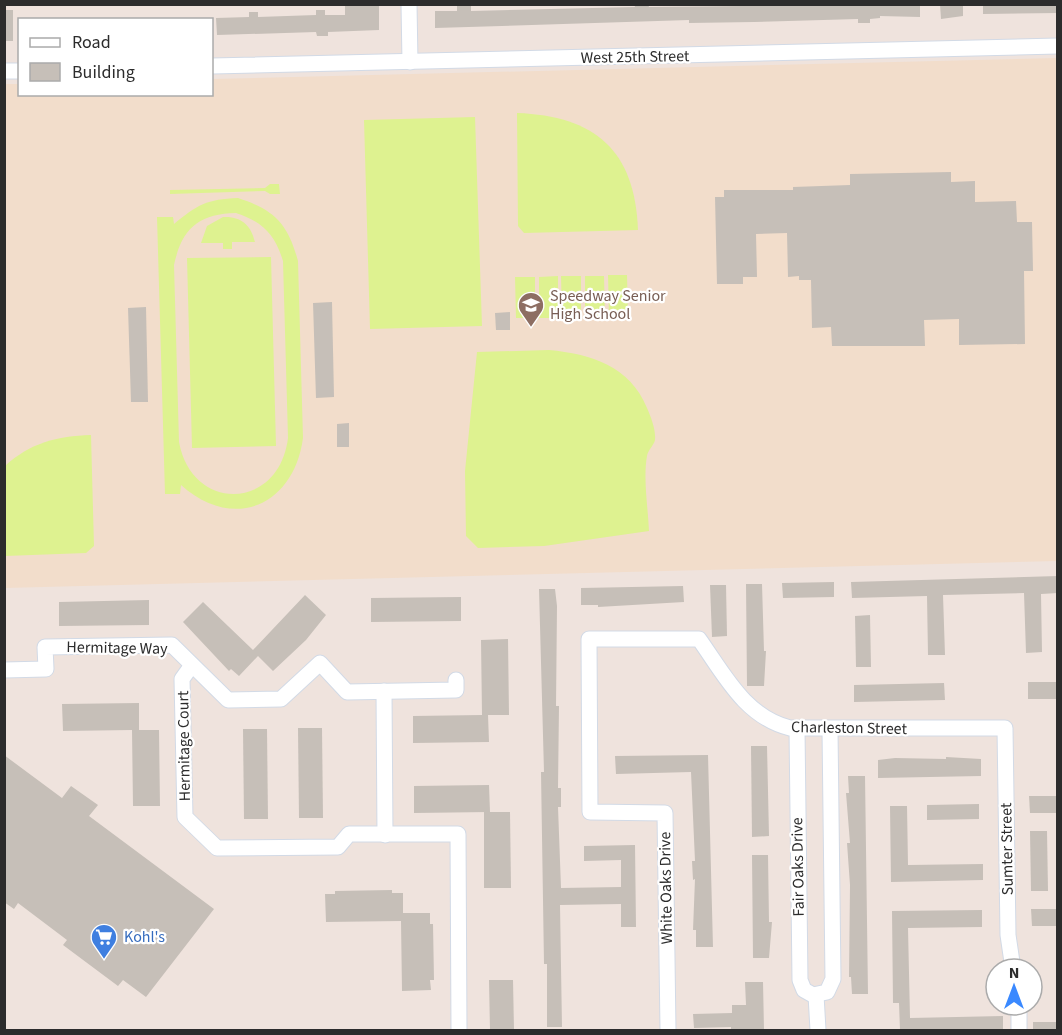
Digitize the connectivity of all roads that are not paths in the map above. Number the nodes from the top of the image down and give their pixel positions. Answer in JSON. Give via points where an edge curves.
{"nodes":[{"id":1,"x":409,"y":4,"type":"edge"},
{"id":2,"x":1058,"y":46,"type":"edge"},
{"id":3,"x":410,"y":62,"type":"junction"},
{"id":4,"x":213,"y":66,"type":"edge"},
{"id":5,"x":589,"y":639,"type":"joint"},
{"id":6,"x":192,"y":665,"type":"junction"},
{"id":7,"x":4,"y":670,"type":"edge"},
{"id":8,"x":456,"y":680,"type":"dead end"},
{"id":9,"x":384,"y":691,"type":"junction"},
{"id":10,"x":797,"y":729,"type":"junction"},
{"id":11,"x":1005,"y":729,"type":"joint"},
{"id":12,"x":830,"y":730,"type":"junction"},
{"id":13,"x":385,"y":835,"type":"junction"},
{"id":14,"x":1011,"y":957,"type":"edge"},
{"id":15,"x":816,"y":995,"type":"junction"},
{"id":16,"x":459,"y":1030,"type":"edge"},
{"id":17,"x":668,"y":1030,"type":"edge"},
{"id":18,"x":818,"y":1030,"type":"edge"}],
"edges":[{"from":1,"to":3,"type":"street"},
{"from":2,"to":3,"type":"street","name":"West 25th Street"},
{"from":3,"to":4,"type":"street","name":"West 25th Street"},
{"from":5,"to":10,"type":"street","name":"Charleston Street","via":[[699,639],[749,706],[771,721]]},
{"from":5,"to":17,"type":"street","name":"White Oaks Drive","via":[[590,812],[664,813]]},
{"from":6,"to":7,"type":"street","name":"Hermitage Way","via":[[172,645],[45,647],[46,669]]},
{"from":6,"to":9,"type":"street","name":"Hermitage Way","via":[[228,700],[281,699],[320,663],[347,692]]},
{"from":6,"to":13,"type":"street","name":"Hermitage Court","via":[[182,679],[185,818],[217,848],[338,847],[349,834]]},
{"from":8,"to":9,"type":"street","name":"Hermitage Way","via":[[456,690]]},
{"from":9,"to":13,"type":"street"},
{"from":10,"to":12,"type":"street","name":"Charleston Street"},
{"from":10,"to":15,"type":"street","name":"Fair Oaks Drive","via":[[800,980],[804,990]]},
{"from":11,"to":12,"type":"street","name":"Charleston Street"},
{"from":11,"to":14,"type":"street","name":"Sumter Street"},
{"from":12,"to":15,"type":"street","name":"Fair Oaks Drive","via":[[833,979],[827,992]]},
{"from":13,"to":16,"type":"street","via":[[458,834]]},
{"from":15,"to":18,"type":"street"}]}
